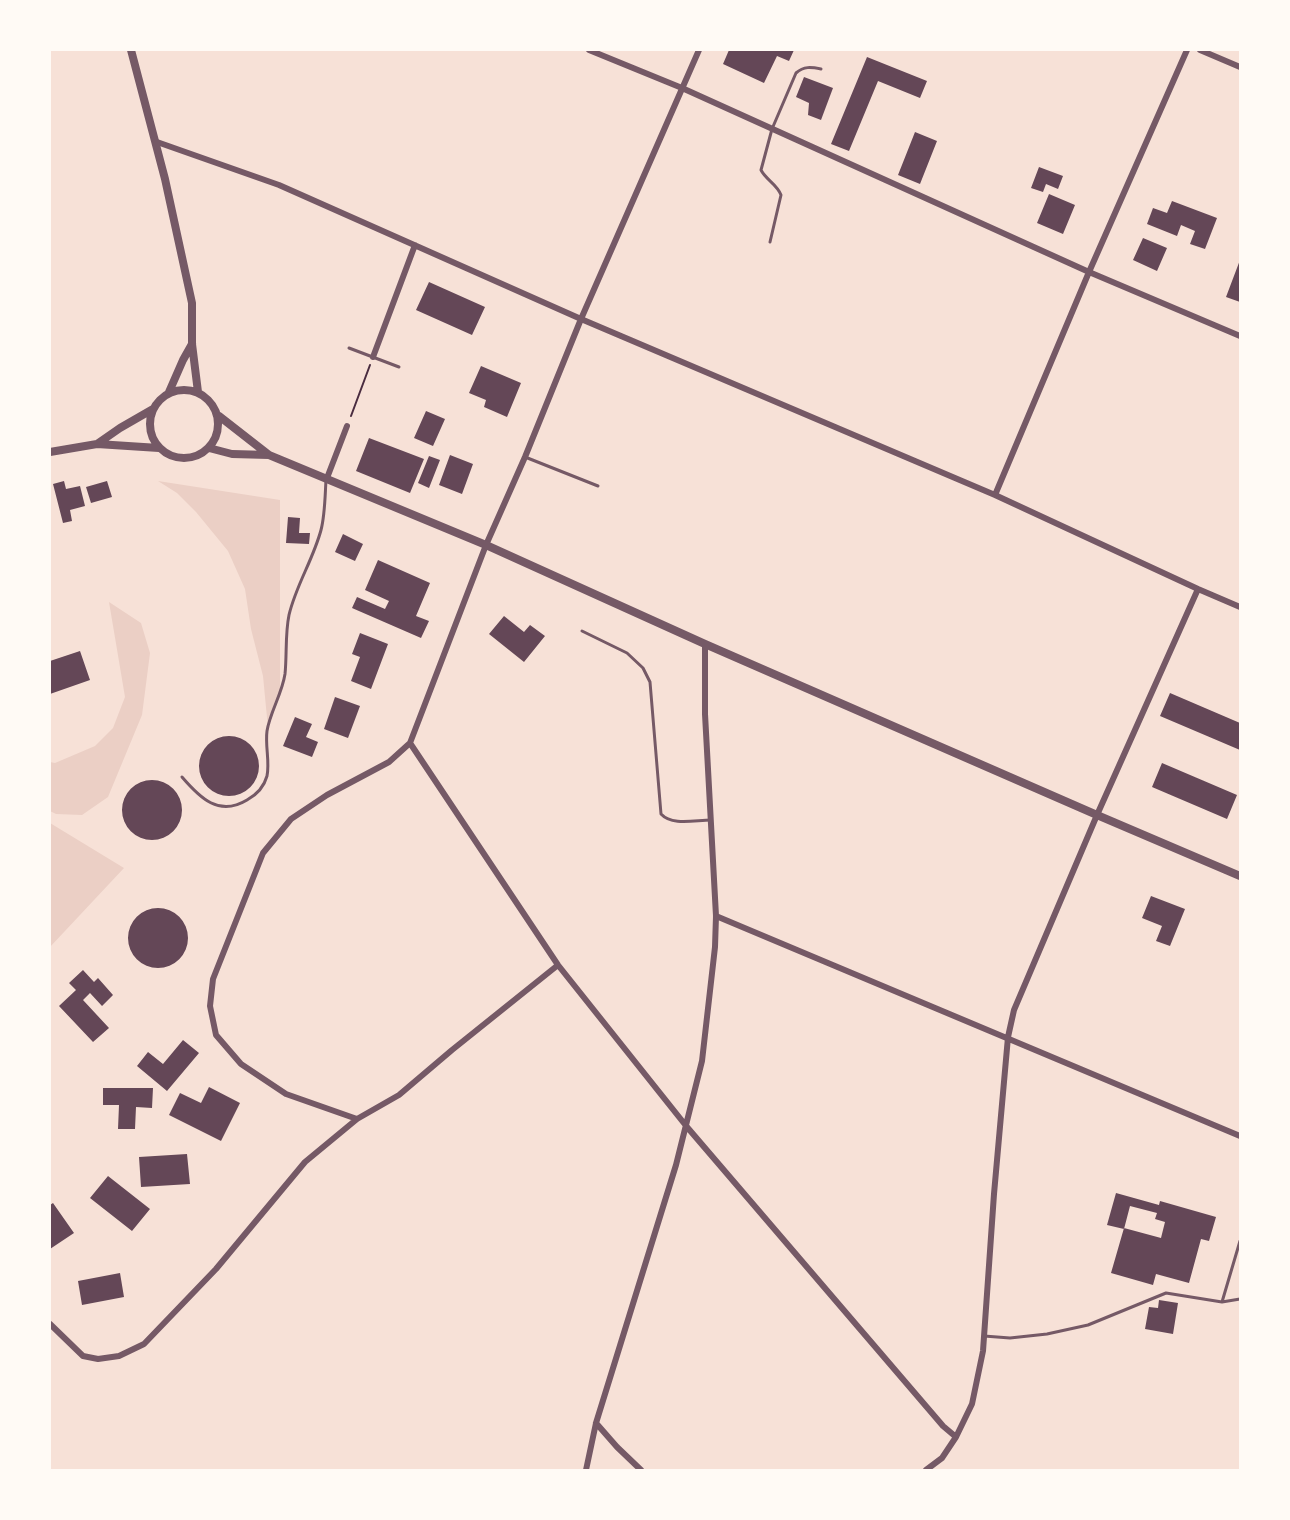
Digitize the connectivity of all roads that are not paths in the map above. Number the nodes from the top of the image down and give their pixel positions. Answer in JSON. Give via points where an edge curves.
{"nodes":[{"id":1,"x":132,"y":50,"type":"edge"},
{"id":2,"x":589,"y":50,"type":"edge"},
{"id":3,"x":699,"y":50,"type":"edge"},
{"id":4,"x":1187,"y":50,"type":"edge"},
{"id":5,"x":1200,"y":50,"type":"edge"},
{"id":6,"x":1240,"y":67,"type":"edge"},
{"id":7,"x":820,"y":69,"type":"dead end"},
{"id":8,"x":682,"y":88,"type":"junction"},
{"id":9,"x":772,"y":129,"type":"junction"},
{"id":10,"x":157,"y":142,"type":"junction"},
{"id":11,"x":770,"y":242,"type":"dead end"},
{"id":12,"x":415,"y":245,"type":"junction"},
{"id":13,"x":1089,"y":272,"type":"junction"},
{"id":14,"x":581,"y":320,"type":"junction"},
{"id":15,"x":1240,"y":336,"type":"edge"},
{"id":16,"x":192,"y":344,"type":"junction"},
{"id":17,"x":349,"y":348,"type":"dead end"},
{"id":18,"x":373,"y":357,"type":"junction"},
{"id":19,"x":399,"y":367,"type":"dead end"},
{"id":20,"x":169,"y":392,"type":"junction"},
{"id":21,"x":198,"y":392,"type":"junction"},
{"id":22,"x":153,"y":409,"type":"junction"},
{"id":23,"x":219,"y":416,"type":"junction"},
{"id":24,"x":347,"y":426,"type":"road end"},
{"id":25,"x":97,"y":444,"type":"junction"},
{"id":26,"x":159,"y":448,"type":"junction"},
{"id":27,"x":209,"y":448,"type":"junction"},
{"id":28,"x":50,"y":452,"type":"edge"},
{"id":29,"x":269,"y":455,"type":"junction"},
{"id":30,"x":525,"y":457,"type":"junction"},
{"id":31,"x":327,"y":478,"type":"junction"},
{"id":32,"x":598,"y":486,"type":"dead end"},
{"id":33,"x":995,"y":495,"type":"junction"},
{"id":34,"x":486,"y":545,"type":"junction"},
{"id":35,"x":1198,"y":589,"type":"junction"},
{"id":36,"x":1240,"y":607,"type":"edge"},
{"id":37,"x":582,"y":631,"type":"dead end"},
{"id":38,"x":705,"y":644,"type":"junction"},
{"id":39,"x":410,"y":742,"type":"junction"},
{"id":40,"x":182,"y":777,"type":"dead end"},
{"id":41,"x":1097,"y":815,"type":"junction"},
{"id":42,"x":711,"y":820,"type":"junction"},
{"id":43,"x":1240,"y":876,"type":"edge"},
{"id":44,"x":716,"y":916,"type":"junction"},
{"id":45,"x":558,"y":965,"type":"junction"},
{"id":46,"x":1008,"y":1037,"type":"junction"},
{"id":47,"x":357,"y":1119,"type":"junction"},
{"id":48,"x":687,"y":1127,"type":"junction"},
{"id":49,"x":1240,"y":1136,"type":"edge"},
{"id":50,"x":1240,"y":1241,"type":"edge"},
{"id":51,"x":1240,"y":1299,"type":"edge"},
{"id":52,"x":1222,"y":1302,"type":"junction"},
{"id":53,"x":50,"y":1324,"type":"edge"},
{"id":54,"x":984,"y":1336,"type":"junction"},
{"id":55,"x":596,"y":1423,"type":"junction"},
{"id":56,"x":956,"y":1437,"type":"junction"},
{"id":57,"x":586,"y":1470,"type":"edge"},
{"id":58,"x":641,"y":1470,"type":"edge"},
{"id":59,"x":926,"y":1470,"type":"edge"}],
"edges":[{"from":1,"to":10,"type":"street"},
{"from":2,"to":8,"type":"street"},
{"from":3,"to":8,"type":"street"},
{"from":4,"to":13,"type":"street"},
{"from":5,"to":6,"type":"street"},
{"from":7,"to":9,"type":"lane","via":[[810,67],[796,73]]},
{"from":8,"to":9,"type":"street"},
{"from":8,"to":14,"type":"street"},
{"from":9,"to":11,"type":"lane","via":[[761,170],[781,195]]},
{"from":9,"to":13,"type":"street"},
{"from":10,"to":12,"type":"street","via":[[279,185]]},
{"from":10,"to":16,"type":"street","via":[[192,303]]},
{"from":12,"to":14,"type":"street"},
{"from":12,"to":18,"type":"street"},
{"from":13,"to":15,"type":"street"},
{"from":13,"to":33,"type":"street"},
{"from":14,"to":30,"type":"street"},
{"from":14,"to":33,"type":"street"},
{"from":16,"to":20,"type":"street"},
{"from":16,"to":21,"type":"street"},
{"from":17,"to":18,"type":"lane"},
{"from":18,"to":19,"type":"lane"},
{"from":20,"to":21,"type":"street"},
{"from":20,"to":22,"type":"street"},
{"from":21,"to":23,"type":"street","via":[[208,398]]},
{"from":22,"to":25,"type":"street"},
{"from":22,"to":26,"type":"street","via":[[149,423]]},
{"from":23,"to":27,"type":"street","via":[[217,436]]},
{"from":23,"to":29,"type":"street"},
{"from":24,"to":31,"type":"street"},
{"from":25,"to":26,"type":"street"},
{"from":25,"to":28,"type":"street"},
{"from":26,"to":27,"type":"street","via":[[184,459]]},
{"from":27,"to":29,"type":"street","via":[[232,454]]},
{"from":29,"to":31,"type":"street"},
{"from":30,"to":32,"type":"lane"},
{"from":30,"to":34,"type":"street"},
{"from":31,"to":34,"type":"street"},
{"from":31,"to":40,"type":"lane","via":[[322,529],[288,618],[285,675],[268,728],[264,784],[244,802],[224,807],[207,801]]},
{"from":33,"to":35,"type":"street"},
{"from":34,"to":38,"type":"street"},
{"from":34,"to":39,"type":"street"},
{"from":35,"to":36,"type":"street"},
{"from":35,"to":41,"type":"street"},
{"from":37,"to":42,"type":"lane","via":[[627,653],[644,668],[650,682],[661,814],[673,821]]},
{"from":38,"to":41,"type":"street"},
{"from":38,"to":42,"type":"street"},
{"from":39,"to":45,"type":"street"},
{"from":39,"to":47,"type":"street","via":[[389,762],[291,819],[276,836],[263,853],[213,979],[210,1006],[216,1035],[241,1064],[286,1094]]},
{"from":41,"to":43,"type":"street"},
{"from":41,"to":46,"type":"street","via":[[1014,1010]]},
{"from":42,"to":44,"type":"street"},
{"from":44,"to":46,"type":"street"},
{"from":44,"to":48,"type":"street","via":[[702,1061]]},
{"from":45,"to":47,"type":"street","via":[[399,1095]]},
{"from":45,"to":48,"type":"street"},
{"from":46,"to":49,"type":"street"},
{"from":46,"to":54,"type":"street"},
{"from":47,"to":53,"type":"street","via":[[305,1162],[216,1269],[144,1344],[119,1356],[91,1358],[83,1356]]},
{"from":48,"to":55,"type":"street"},
{"from":48,"to":56,"type":"street"},
{"from":50,"to":52,"type":"lane"},
{"from":51,"to":52,"type":"lane"},
{"from":52,"to":54,"type":"lane","via":[[1166,1293],[1088,1325],[1047,1335]]},
{"from":54,"to":56,"type":"street","via":[[972,1404]]},
{"from":55,"to":57,"type":"street"},
{"from":55,"to":58,"type":"street"},
{"from":56,"to":59,"type":"street","via":[[942,1458]]}]}
